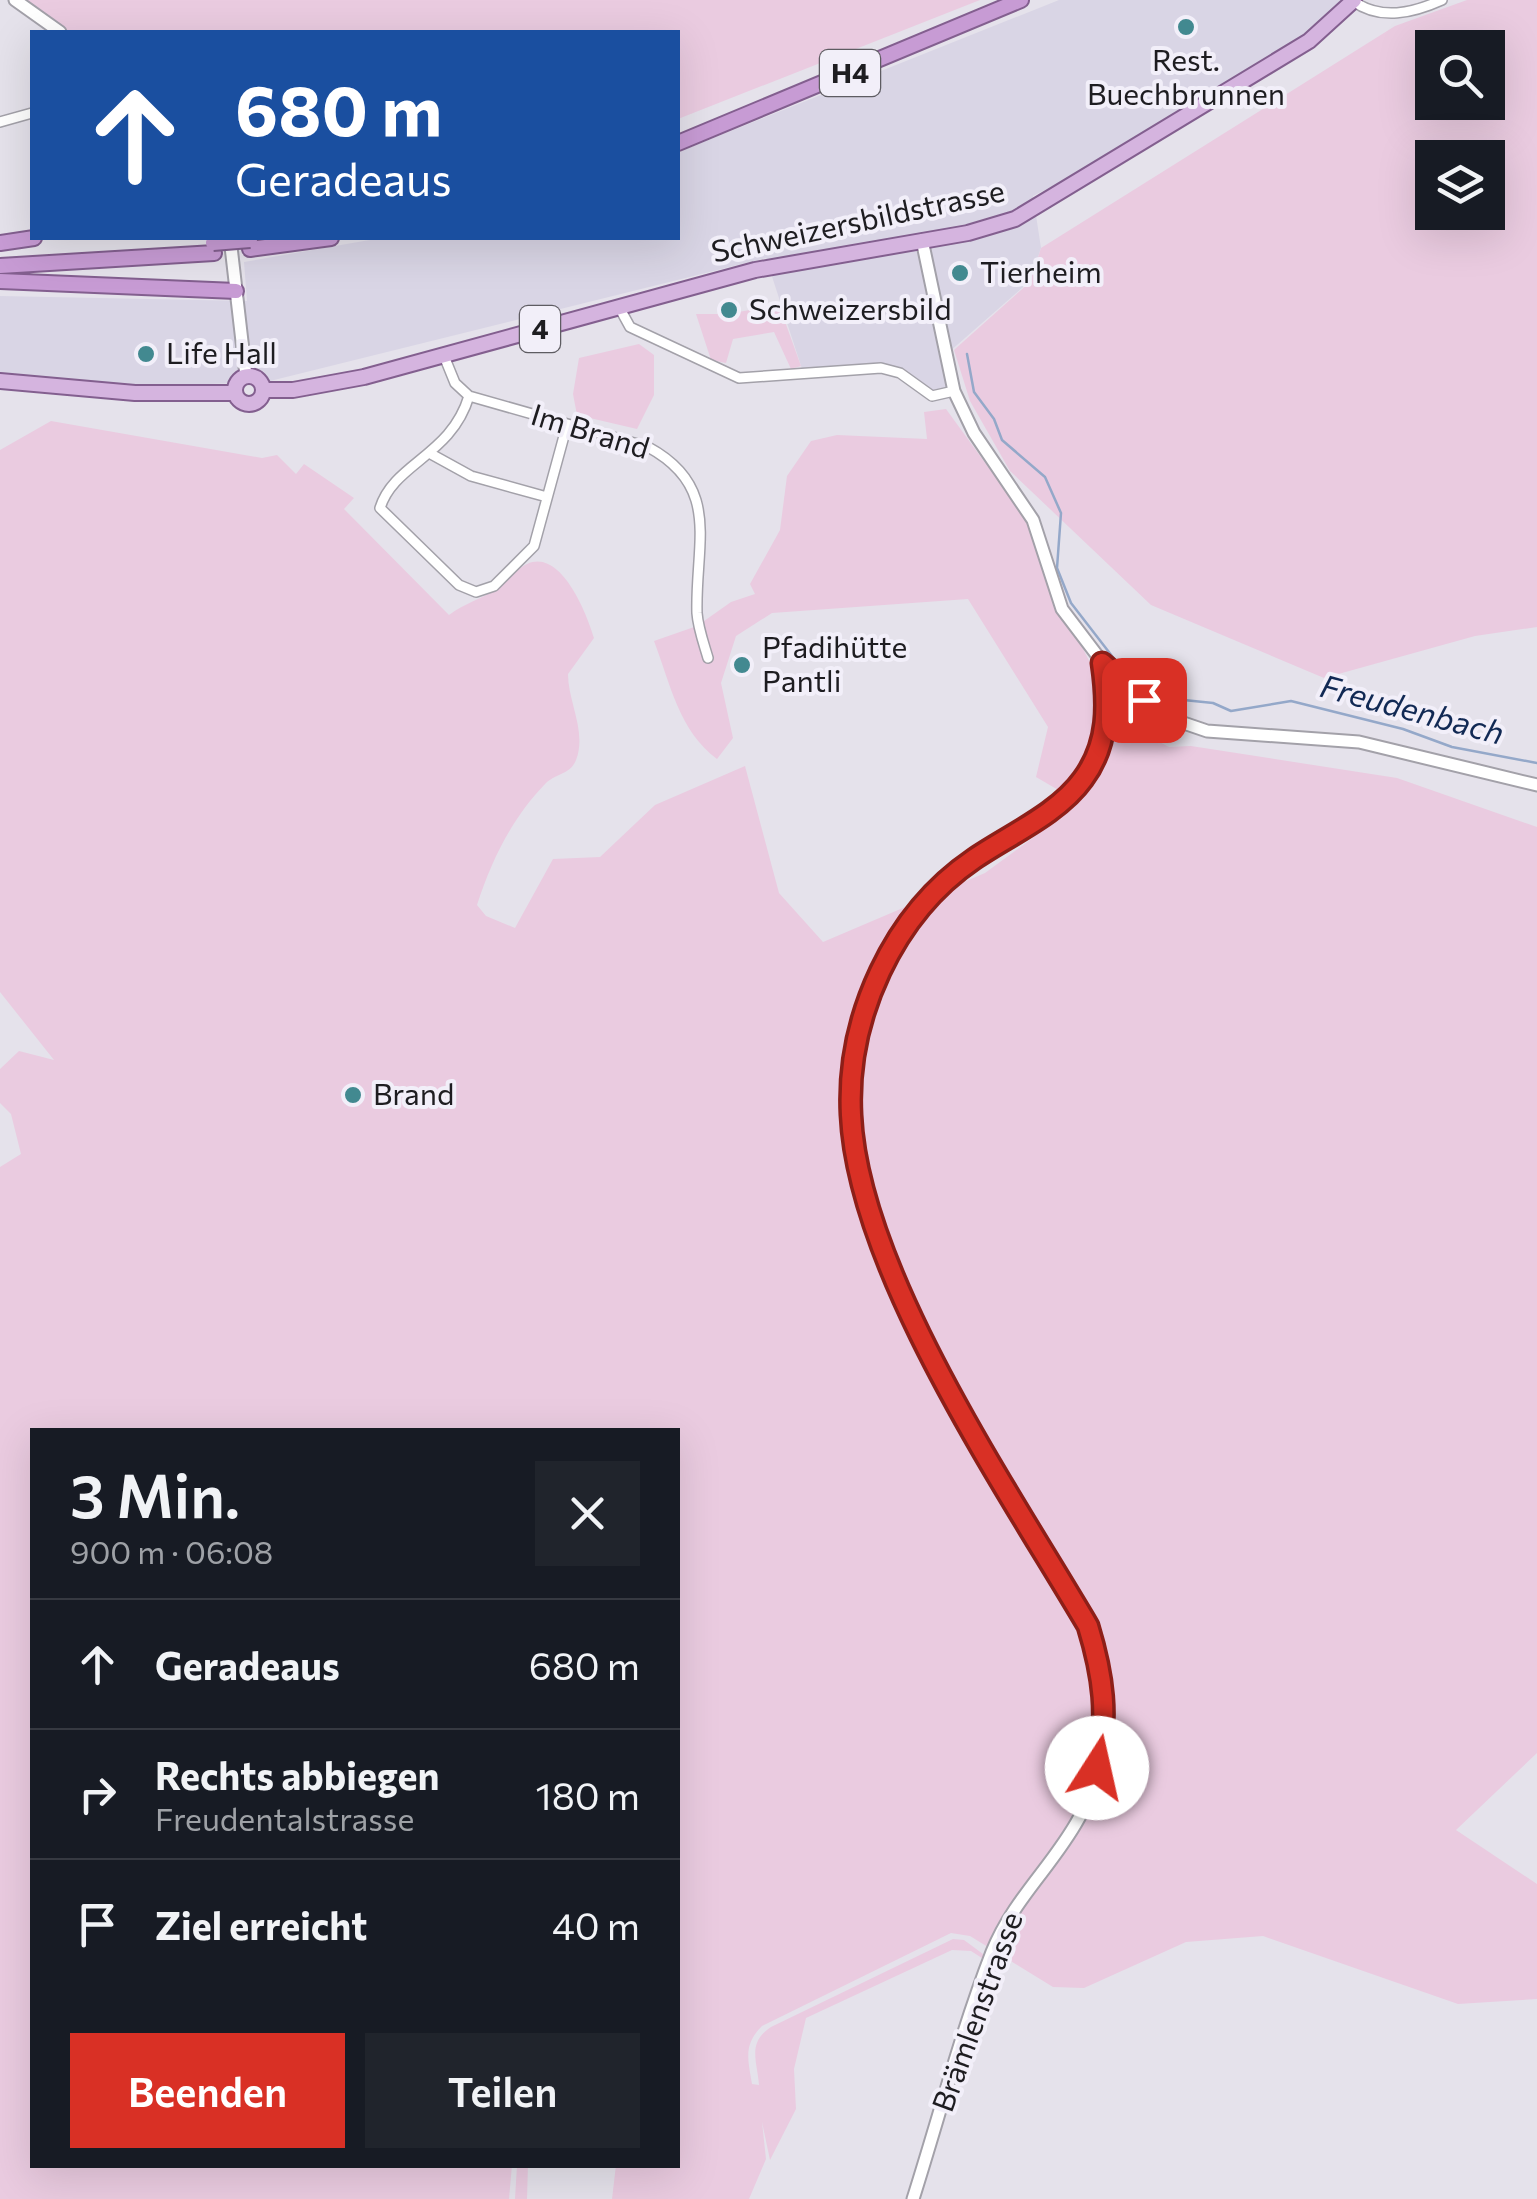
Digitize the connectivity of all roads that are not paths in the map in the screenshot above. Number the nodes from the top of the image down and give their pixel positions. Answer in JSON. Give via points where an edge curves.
{"nodes":[{"id":1,"x":15,"y":0,"type":"edge"},
{"id":2,"x":1021,"y":0,"type":"edge"},
{"id":3,"x":1442,"y":0,"type":"edge"},
{"id":4,"x":1353,"y":1,"type":"edge"},
{"id":5,"x":57,"y":30,"type":"edge"},
{"id":6,"x":30,"y":114,"type":"edge"},
{"id":7,"x":0,"y":122,"type":"edge"},
{"id":8,"x":680,"y":142,"type":"edge"},
{"id":9,"x":30,"y":239,"type":"edge"},
{"id":10,"x":230,"y":240,"type":"edge"},
{"id":11,"x":263,"y":240,"type":"edge"},
{"id":12,"x":305,"y":240,"type":"edge"},
{"id":13,"x":922,"y":240,"type":"junction"},
{"id":14,"x":0,"y":243,"type":"edge"},
{"id":15,"x":250,"y":244,"type":"junction"},
{"id":16,"x":213,"y":248,"type":"junction"},
{"id":17,"x":0,"y":257,"type":"edge"},
{"id":18,"x":0,"y":266,"type":"edge"},
{"id":19,"x":0,"y":280,"type":"edge"},
{"id":20,"x":236,"y":292,"type":"junction"},
{"id":21,"x":620,"y":307,"type":"junction"},
{"id":22,"x":444,"y":356,"type":"junction"},
{"id":23,"x":246,"y":376,"type":"junction"},
{"id":24,"x":0,"y":381,"type":"edge"},
{"id":25,"x":264,"y":390,"type":"junction"},
{"id":26,"x":954,"y":391,"type":"junction"},
{"id":27,"x":236,"y":393,"type":"junction"},
{"id":28,"x":469,"y":396,"type":"junction"},
{"id":29,"x":567,"y":425,"type":"junction"},
{"id":30,"x":431,"y":454,"type":"junction"},
{"id":31,"x":547,"y":496,"type":"junction"},
{"id":32,"x":708,"y":658,"type":"dead end"},
{"id":33,"x":1102,"y":663,"type":"junction"},
{"id":34,"x":1537,"y":786,"type":"edge"},
{"id":35,"x":913,"y":2199,"type":"edge"}],
"edges":[{"from":1,"to":5,"type":"street"},
{"from":2,"to":8,"type":"highway","number":"H4"},
{"from":3,"to":4,"type":"street","via":[[1402,14],[1366,10]]},
{"from":4,"to":13,"type":"main road","name":"Schweizersbildstrasse","number":"4","via":[[1308,41],[1050,202],[1000,224]]},
{"from":6,"to":7,"type":"street"},
{"from":9,"to":14,"type":"highway"},
{"from":10,"to":20,"type":"street"},
{"from":11,"to":15,"type":"highway"},
{"from":12,"to":15,"type":"highway"},
{"from":13,"to":21,"type":"main road","name":"Schweizersbildstrasse","number":"4","via":[[785,263]]},
{"from":13,"to":26,"type":"street"},
{"from":15,"to":16,"type":"highway"},
{"from":16,"to":17,"type":"highway"},
{"from":16,"to":18,"type":"highway"},
{"from":19,"to":20,"type":"highway"},
{"from":20,"to":23,"type":"street"},
{"from":21,"to":22,"type":"main road","name":"Schweizersbildstrasse","number":"4"},
{"from":21,"to":26,"type":"street","via":[[630,327],[739,378],[881,368],[932,396]]},
{"from":22,"to":25,"type":"main road","name":"Schweizersbildstrasse","number":"4","via":[[317,387]]},
{"from":22,"to":28,"type":"street"},
{"from":23,"to":25,"type":"main road"},
{"from":23,"to":27,"type":"main road"},
{"from":24,"to":27,"type":"main road","number":"4"},
{"from":25,"to":27,"type":"main road","number":"4","via":[[250,404]]},
{"from":26,"to":33,"type":"street","via":[[1033,520],[1062,609]]},
{"from":28,"to":29,"type":"street","name":"Im Brand"},
{"from":28,"to":30,"type":"street","via":[[457,428]]},
{"from":29,"to":31,"type":"street"},
{"from":29,"to":32,"type":"street","name":"Im Brand","via":[[648,447],[672,460],[692,483],[700,512],[697,616]]},
{"from":30,"to":31,"type":"street","via":[[470,476]]},
{"from":30,"to":31,"type":"street","via":[[385,492],[380,508],[459,585],[476,592],[494,586],[527,555]]},
{"from":33,"to":34,"type":"street","via":[[1169,718],[1207,731],[1360,742]]},
{"from":33,"to":35,"type":"street","name":"Brämlenstrasse","via":[[1104,736],[1083,780],[932,894],[882,967],[853,1062],[853,1139],[882,1246],[924,1339],[1088,1626],[1101,1669],[1105,1734],[1078,1819],[1012,1907],[992,1954]]}]}
